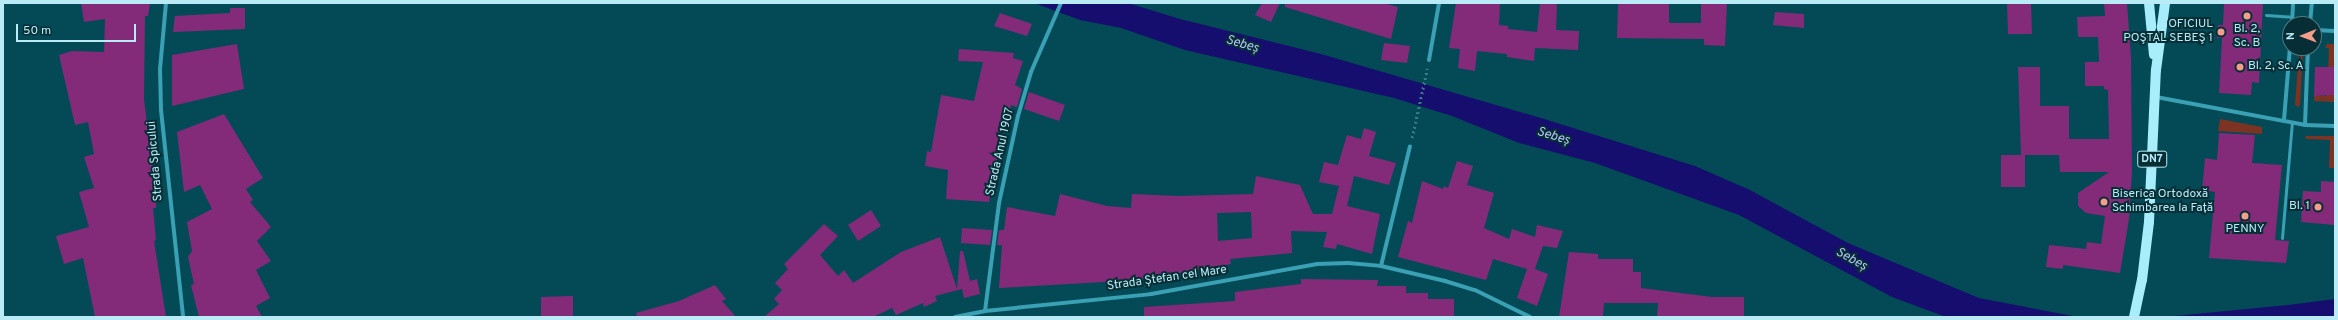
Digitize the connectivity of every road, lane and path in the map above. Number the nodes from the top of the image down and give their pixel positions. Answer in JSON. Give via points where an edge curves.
{"nodes":[{"id":1,"x":166,"y":3,"type":"edge"},
{"id":2,"x":1060,"y":3,"type":"edge"},
{"id":3,"x":1439,"y":3,"type":"edge"},
{"id":4,"x":2149,"y":3,"type":"edge"},
{"id":5,"x":2165,"y":3,"type":"edge"},
{"id":6,"x":2294,"y":3,"type":"edge"},
{"id":7,"x":2312,"y":3,"type":"edge"},
{"id":8,"x":2266,"y":15,"type":"dead end"},
{"id":9,"x":2282,"y":16,"type":"edge"},
{"id":10,"x":2292,"y":16,"type":"edge"},
{"id":11,"x":2311,"y":16,"type":"edge"},
{"id":12,"x":2322,"y":30,"type":"edge"},
{"id":13,"x":2335,"y":31,"type":"edge"},
{"id":14,"x":2289,"y":56,"type":"edge"},
{"id":15,"x":2308,"y":56,"type":"edge"},
{"id":16,"x":1429,"y":60,"type":"joint"},
{"id":17,"x":2156,"y":70,"type":"junction"},
{"id":18,"x":2156,"y":97,"type":"junction"},
{"id":19,"x":2284,"y":120,"type":"junction"},
{"id":20,"x":2292,"y":122,"type":"junction"},
{"id":21,"x":2305,"y":125,"type":"junction"},
{"id":22,"x":2335,"y":126,"type":"edge"},
{"id":23,"x":1410,"y":146,"type":"joint"},
{"id":24,"x":2282,"y":238,"type":"dead end"},
{"id":25,"x":1381,"y":266,"type":"junction"},
{"id":26,"x":985,"y":311,"type":"junction"},
{"id":27,"x":961,"y":316,"type":"edge"},
{"id":28,"x":183,"y":317,"type":"edge"},
{"id":29,"x":955,"y":317,"type":"edge"},
{"id":30,"x":1530,"y":317,"type":"edge"},
{"id":31,"x":2134,"y":317,"type":"edge"}],
"edges":[{"from":1,"to":28,"type":"street","name":"Strada Spicului","via":[[160,68],[161,110]]},
{"from":2,"to":26,"type":"street","name":"Strada Anul 1907","via":[[1029,79],[1007,163],[999,203]]},
{"from":3,"to":16,"type":"street"},
{"from":4,"to":17,"type":"main road","number":"DN7"},
{"from":5,"to":17,"type":"main road","number":"DN7"},
{"from":6,"to":10,"type":"street"},
{"from":7,"to":11,"type":"street"},
{"from":8,"to":9,"type":"lane"},
{"from":12,"to":13,"type":"street"},
{"from":14,"to":19,"type":"street"},
{"from":15,"to":21,"type":"street"},
{"from":16,"to":23,"type":"path"},
{"from":17,"to":18,"type":"main road","number":"DN7"},
{"from":18,"to":19,"type":"street"},
{"from":18,"to":31,"type":"main road","number":"DN7","via":[[2149,222],[2142,280]]},
{"from":19,"to":20,"type":"street"},
{"from":20,"to":21,"type":"street"},
{"from":20,"to":24,"type":"lane"},
{"from":21,"to":22,"type":"street"},
{"from":23,"to":25,"type":"street"},
{"from":25,"to":26,"type":"street","name":"Strada Ștefan cel Mare","via":[[1317,264],[1151,294]]},
{"from":25,"to":30,"type":"street","name":"Strada Ștefan cel Mare","via":[[1475,290]]},
{"from":26,"to":27,"type":"street","name":"Strada Ștefan cel Mare"},
{"from":27,"to":29,"type":"street","name":"Strada Ștefan cel Mare"}]}
